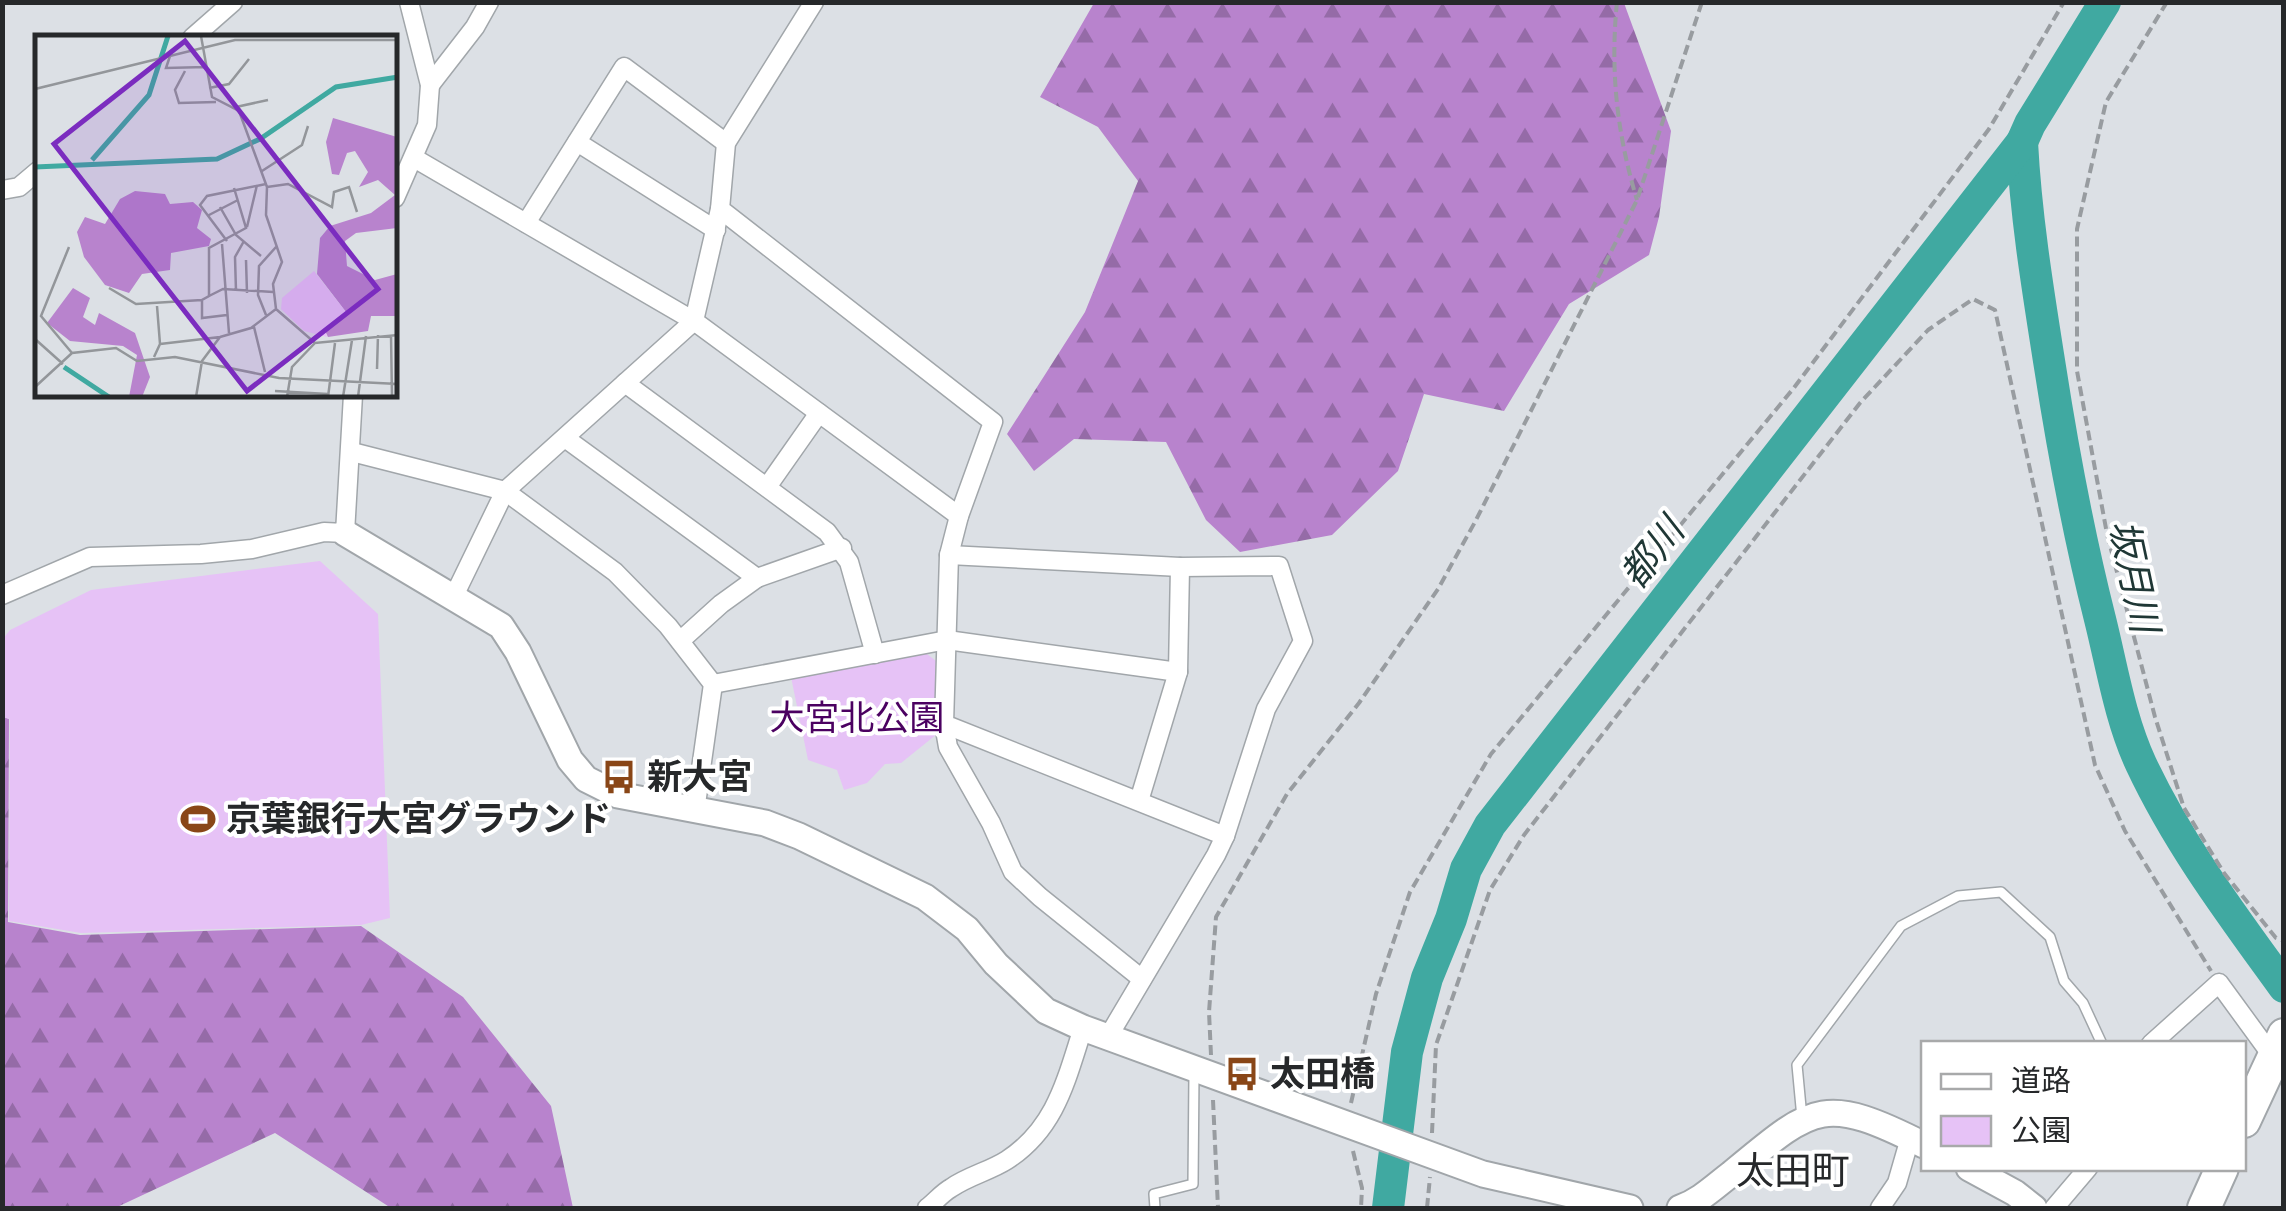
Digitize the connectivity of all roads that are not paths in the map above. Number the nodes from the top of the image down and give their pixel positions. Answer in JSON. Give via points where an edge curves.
{"nodes":[{"id":1,"x":233,"y":2,"type":"edge"},
{"id":2,"x":409,"y":2,"type":"edge"},
{"id":3,"x":489,"y":2,"type":"edge"},
{"id":4,"x":814,"y":2,"type":"edge"},
{"id":5,"x":195,"y":35,"type":"edge"},
{"id":6,"x":430,"y":85,"type":"junction"},
{"id":7,"x":576,"y":142,"type":"junction"},
{"id":8,"x":726,"y":144,"type":"junction"},
{"id":9,"x":414,"y":158,"type":"junction"},
{"id":10,"x":398,"y":192,"type":"edge"},
{"id":11,"x":720,"y":209,"type":"junction"},
{"id":12,"x":526,"y":223,"type":"junction"},
{"id":13,"x":716,"y":230,"type":"junction"},
{"id":14,"x":694,"y":321,"type":"junction"},
{"id":15,"x":625,"y":383,"type":"junction"},
{"id":16,"x":353,"y":398,"type":"edge"},
{"id":17,"x":819,"y":413,"type":"junction"},
{"id":18,"x":564,"y":438,"type":"junction"},
{"id":19,"x":352,"y":452,"type":"junction"},
{"id":20,"x":766,"y":487,"type":"junction"},
{"id":21,"x":504,"y":491,"type":"junction"},
{"id":22,"x":959,"y":516,"type":"junction"},
{"id":23,"x":345,"y":533,"type":"junction"},
{"id":24,"x":842,"y":548,"type":"junction"},
{"id":25,"x":949,"y":555,"type":"junction"},
{"id":26,"x":1180,"y":568,"type":"junction"},
{"id":27,"x":756,"y":578,"type":"junction"},
{"id":28,"x":2,"y":596,"type":"edge"},
{"id":29,"x":454,"y":596,"type":"junction"},
{"id":30,"x":947,"y":640,"type":"junction"},
{"id":31,"x":680,"y":641,"type":"junction"},
{"id":32,"x":875,"y":654,"type":"junction"},
{"id":33,"x":1178,"y":672,"type":"junction"},
{"id":34,"x":713,"y":684,"type":"junction"},
{"id":35,"x":944,"y":724,"type":"junction"},
{"id":36,"x":1139,"y":802,"type":"junction"},
{"id":37,"x":695,"y":811,"type":"junction"},
{"id":38,"x":1225,"y":836,"type":"junction"},
{"id":39,"x":1142,"y":978,"type":"junction"},
{"id":40,"x":1095,"y":1032,"type":"junction"},
{"id":41,"x":2101,"y":1041,"type":"edge"},
{"id":42,"x":2154,"y":1041,"type":"edge"},
{"id":43,"x":2278,"y":1046,"type":"edge"},
{"id":44,"x":1203,"y":1073,"type":"junction"},
{"id":45,"x":2246,"y":1117,"type":"edge"},
{"id":46,"x":1802,"y":1118,"type":"junction"},
{"id":47,"x":1917,"y":1142,"type":"edge"},
{"id":48,"x":1975,"y":1171,"type":"edge"},
{"id":49,"x":2085,"y":1171,"type":"edge"},
{"id":50,"x":2221,"y":1171,"type":"edge"},
{"id":51,"x":927,"y":1208,"type":"edge"},
{"id":52,"x":1155,"y":1208,"type":"edge"},
{"id":53,"x":1630,"y":1208,"type":"edge"},
{"id":54,"x":1682,"y":1208,"type":"edge"},
{"id":55,"x":1880,"y":1208,"type":"edge"},
{"id":56,"x":2034,"y":1208,"type":"edge"},
{"id":57,"x":2054,"y":1208,"type":"edge"},
{"id":58,"x":2204,"y":1208,"type":"edge"}],
"edges":[{"from":1,"to":5,"type":"street"},
{"from":2,"to":6,"type":"street"},
{"from":3,"to":6,"type":"street"},
{"from":4,"to":8,"type":"street"},
{"from":6,"to":9,"type":"street","via":[[427,125]]},
{"from":7,"to":8,"type":"street","via":[[624,67]]},
{"from":7,"to":12,"type":"street"},
{"from":7,"to":13,"type":"street"},
{"from":8,"to":11,"type":"street"},
{"from":9,"to":10,"type":"street"},
{"from":9,"to":12,"type":"street"},
{"from":11,"to":13,"type":"street"},
{"from":11,"to":22,"type":"street","via":[[992,422]]},
{"from":12,"to":14,"type":"street"},
{"from":13,"to":14,"type":"street"},
{"from":14,"to":15,"type":"street"},
{"from":14,"to":17,"type":"street"},
{"from":15,"to":18,"type":"street"},
{"from":15,"to":20,"type":"street"},
{"from":16,"to":19,"type":"street"},
{"from":17,"to":20,"type":"street"},
{"from":17,"to":22,"type":"street"},
{"from":18,"to":21,"type":"street"},
{"from":18,"to":27,"type":"street"},
{"from":19,"to":21,"type":"street"},
{"from":19,"to":23,"type":"street"},
{"from":20,"to":24,"type":"street"},
{"from":21,"to":29,"type":"street"},
{"from":21,"to":31,"type":"street","via":[[615,572]]},
{"from":22,"to":25,"type":"street"},
{"from":23,"to":28,"type":"street","via":[[218,552],[90,557]]},
{"from":23,"to":29,"type":"street"},
{"from":24,"to":27,"type":"street"},
{"from":24,"to":32,"type":"street"},
{"from":25,"to":26,"type":"street"},
{"from":25,"to":30,"type":"street"},
{"from":26,"to":33,"type":"street"},
{"from":26,"to":38,"type":"street","via":[[1279,566],[1303,641],[1266,709]]},
{"from":27,"to":31,"type":"street"},
{"from":29,"to":37,"type":"street","via":[[501,626],[570,760],[586,778],[618,795]]},
{"from":30,"to":32,"type":"street"},
{"from":30,"to":33,"type":"street"},
{"from":30,"to":35,"type":"street"},
{"from":31,"to":34,"type":"street"},
{"from":32,"to":34,"type":"street"},
{"from":33,"to":36,"type":"street"},
{"from":34,"to":37,"type":"street"},
{"from":35,"to":36,"type":"street"},
{"from":35,"to":39,"type":"street","via":[[948,747],[1014,872]]},
{"from":36,"to":38,"type":"street"},
{"from":37,"to":40,"type":"street","via":[[782,830],[925,898],[967,928],[1046,1011]]},
{"from":38,"to":39,"type":"street"},
{"from":39,"to":40,"type":"street"},
{"from":40,"to":44,"type":"street"},
{"from":40,"to":51,"type":"street","via":[[1056,1108],[1022,1149]]},
{"from":41,"to":46,"type":"lane","via":[[2064,981],[2050,938],[2034,920],[2001,892],[1958,896],[1901,926],[1797,1065]]},
{"from":42,"to":43,"type":"street","via":[[2219,983]]},
{"from":43,"to":45,"type":"highway"},
{"from":44,"to":52,"type":"lane","via":[[1193,1184],[1154,1194]]},
{"from":44,"to":53,"type":"street","via":[[1521,1186]]},
{"from":46,"to":47,"type":"street","via":[[1849,1114]]},
{"from":46,"to":54,"type":"street"},
{"from":47,"to":55,"type":"street"},
{"from":48,"to":56,"type":"street"},
{"from":49,"to":57,"type":"street"},
{"from":50,"to":58,"type":"highway"}]}
